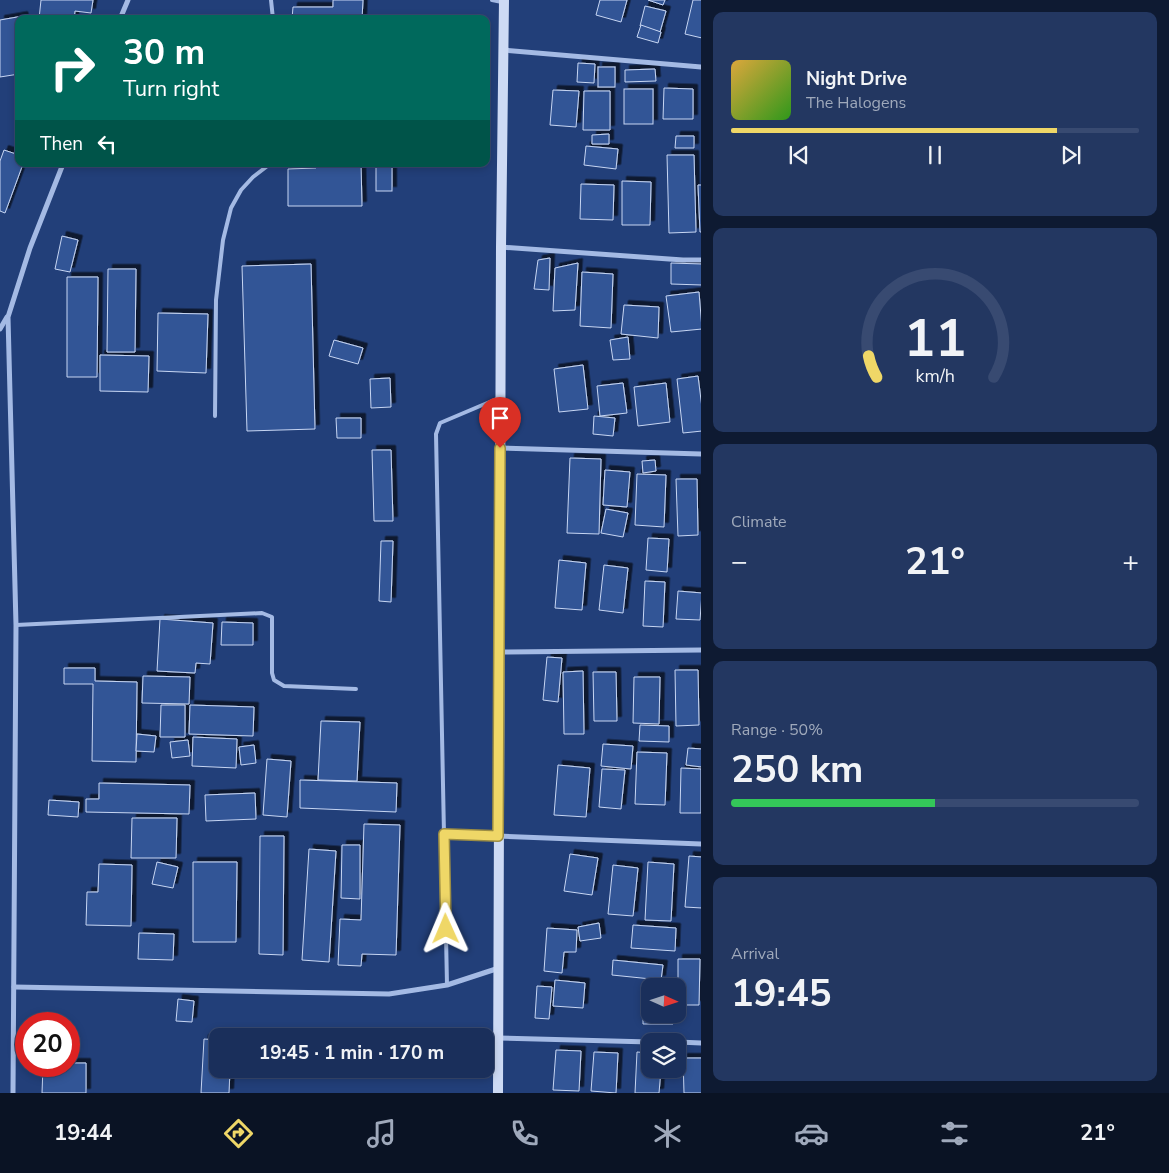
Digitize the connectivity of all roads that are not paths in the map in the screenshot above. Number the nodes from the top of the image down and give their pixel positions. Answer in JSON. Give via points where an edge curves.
{"nodes":[{"id":1,"x":128,"y":0,"type":"edge"},
{"id":2,"x":271,"y":0,"type":"edge"},
{"id":3,"x":492,"y":0,"type":"edge"},
{"id":4,"x":504,"y":1,"type":"edge"},
{"id":5,"x":122,"y":15,"type":"edge"},
{"id":6,"x":273,"y":15,"type":"edge"},
{"id":7,"x":503,"y":50,"type":"junction"},
{"id":8,"x":701,"y":67,"type":"edge"},
{"id":9,"x":62,"y":167,"type":"edge"},
{"id":10,"x":266,"y":167,"type":"edge"},
{"id":11,"x":501,"y":247,"type":"junction"},
{"id":12,"x":701,"y":260,"type":"edge"},
{"id":13,"x":8,"y":317,"type":"junction"},
{"id":14,"x":0,"y":330,"type":"edge"},
{"id":15,"x":501,"y":397,"type":"junction"},
{"id":16,"x":215,"y":416,"type":"dead end"},
{"id":17,"x":500,"y":448,"type":"junction"},
{"id":18,"x":701,"y":454,"type":"edge"},
{"id":19,"x":16,"y":624,"type":"junction"},
{"id":20,"x":701,"y":650,"type":"edge"},
{"id":21,"x":499,"y":652,"type":"junction"},
{"id":22,"x":356,"y":689,"type":"dead end"},
{"id":23,"x":444,"y":834,"type":"junction"},
{"id":24,"x":498,"y":836,"type":"junction"},
{"id":25,"x":701,"y":844,"type":"edge"},
{"id":26,"x":499,"y":968,"type":"junction"},
{"id":27,"x":447,"y":985,"type":"junction"},
{"id":28,"x":14,"y":987,"type":"junction"},
{"id":29,"x":498,"y":1038,"type":"junction"},
{"id":30,"x":641,"y":1042,"type":"edge"},
{"id":31,"x":686,"y":1042,"type":"edge"},
{"id":32,"x":701,"y":1042,"type":"edge"},
{"id":33,"x":13,"y":1093,"type":"edge"},
{"id":34,"x":498,"y":1093,"type":"edge"}],
"edges":[{"from":1,"to":5,"type":"street"},
{"from":2,"to":6,"type":"lane"},
{"from":3,"to":4,"type":"lane"},
{"from":4,"to":7,"type":"main road"},
{"from":7,"to":8,"type":"street"},
{"from":7,"to":11,"type":"main road"},
{"from":9,"to":13,"type":"street","via":[[30,248]]},
{"from":10,"to":16,"type":"lane","via":[[241,190],[227,224],[216,300]]},
{"from":11,"to":12,"type":"street"},
{"from":11,"to":15,"type":"main road"},
{"from":13,"to":14,"type":"street"},
{"from":13,"to":19,"type":"street"},
{"from":15,"to":17,"type":"main road"},
{"from":15,"to":23,"type":"lane","via":[[440,424],[436,434]]},
{"from":17,"to":18,"type":"street"},
{"from":17,"to":21,"type":"main road"},
{"from":19,"to":22,"type":"lane","via":[[262,613],[272,616],[274,680],[284,686]]},
{"from":19,"to":28,"type":"street"},
{"from":20,"to":21,"type":"street"},
{"from":21,"to":24,"type":"main road"},
{"from":23,"to":24,"type":"lane"},
{"from":23,"to":27,"type":"lane"},
{"from":24,"to":25,"type":"street"},
{"from":24,"to":26,"type":"main road"},
{"from":26,"to":27,"type":"street"},
{"from":26,"to":29,"type":"main road"},
{"from":27,"to":28,"type":"street","via":[[389,994]]},
{"from":28,"to":33,"type":"street"},
{"from":29,"to":30,"type":"street"},
{"from":29,"to":34,"type":"main road"},
{"from":31,"to":32,"type":"street"}]}
